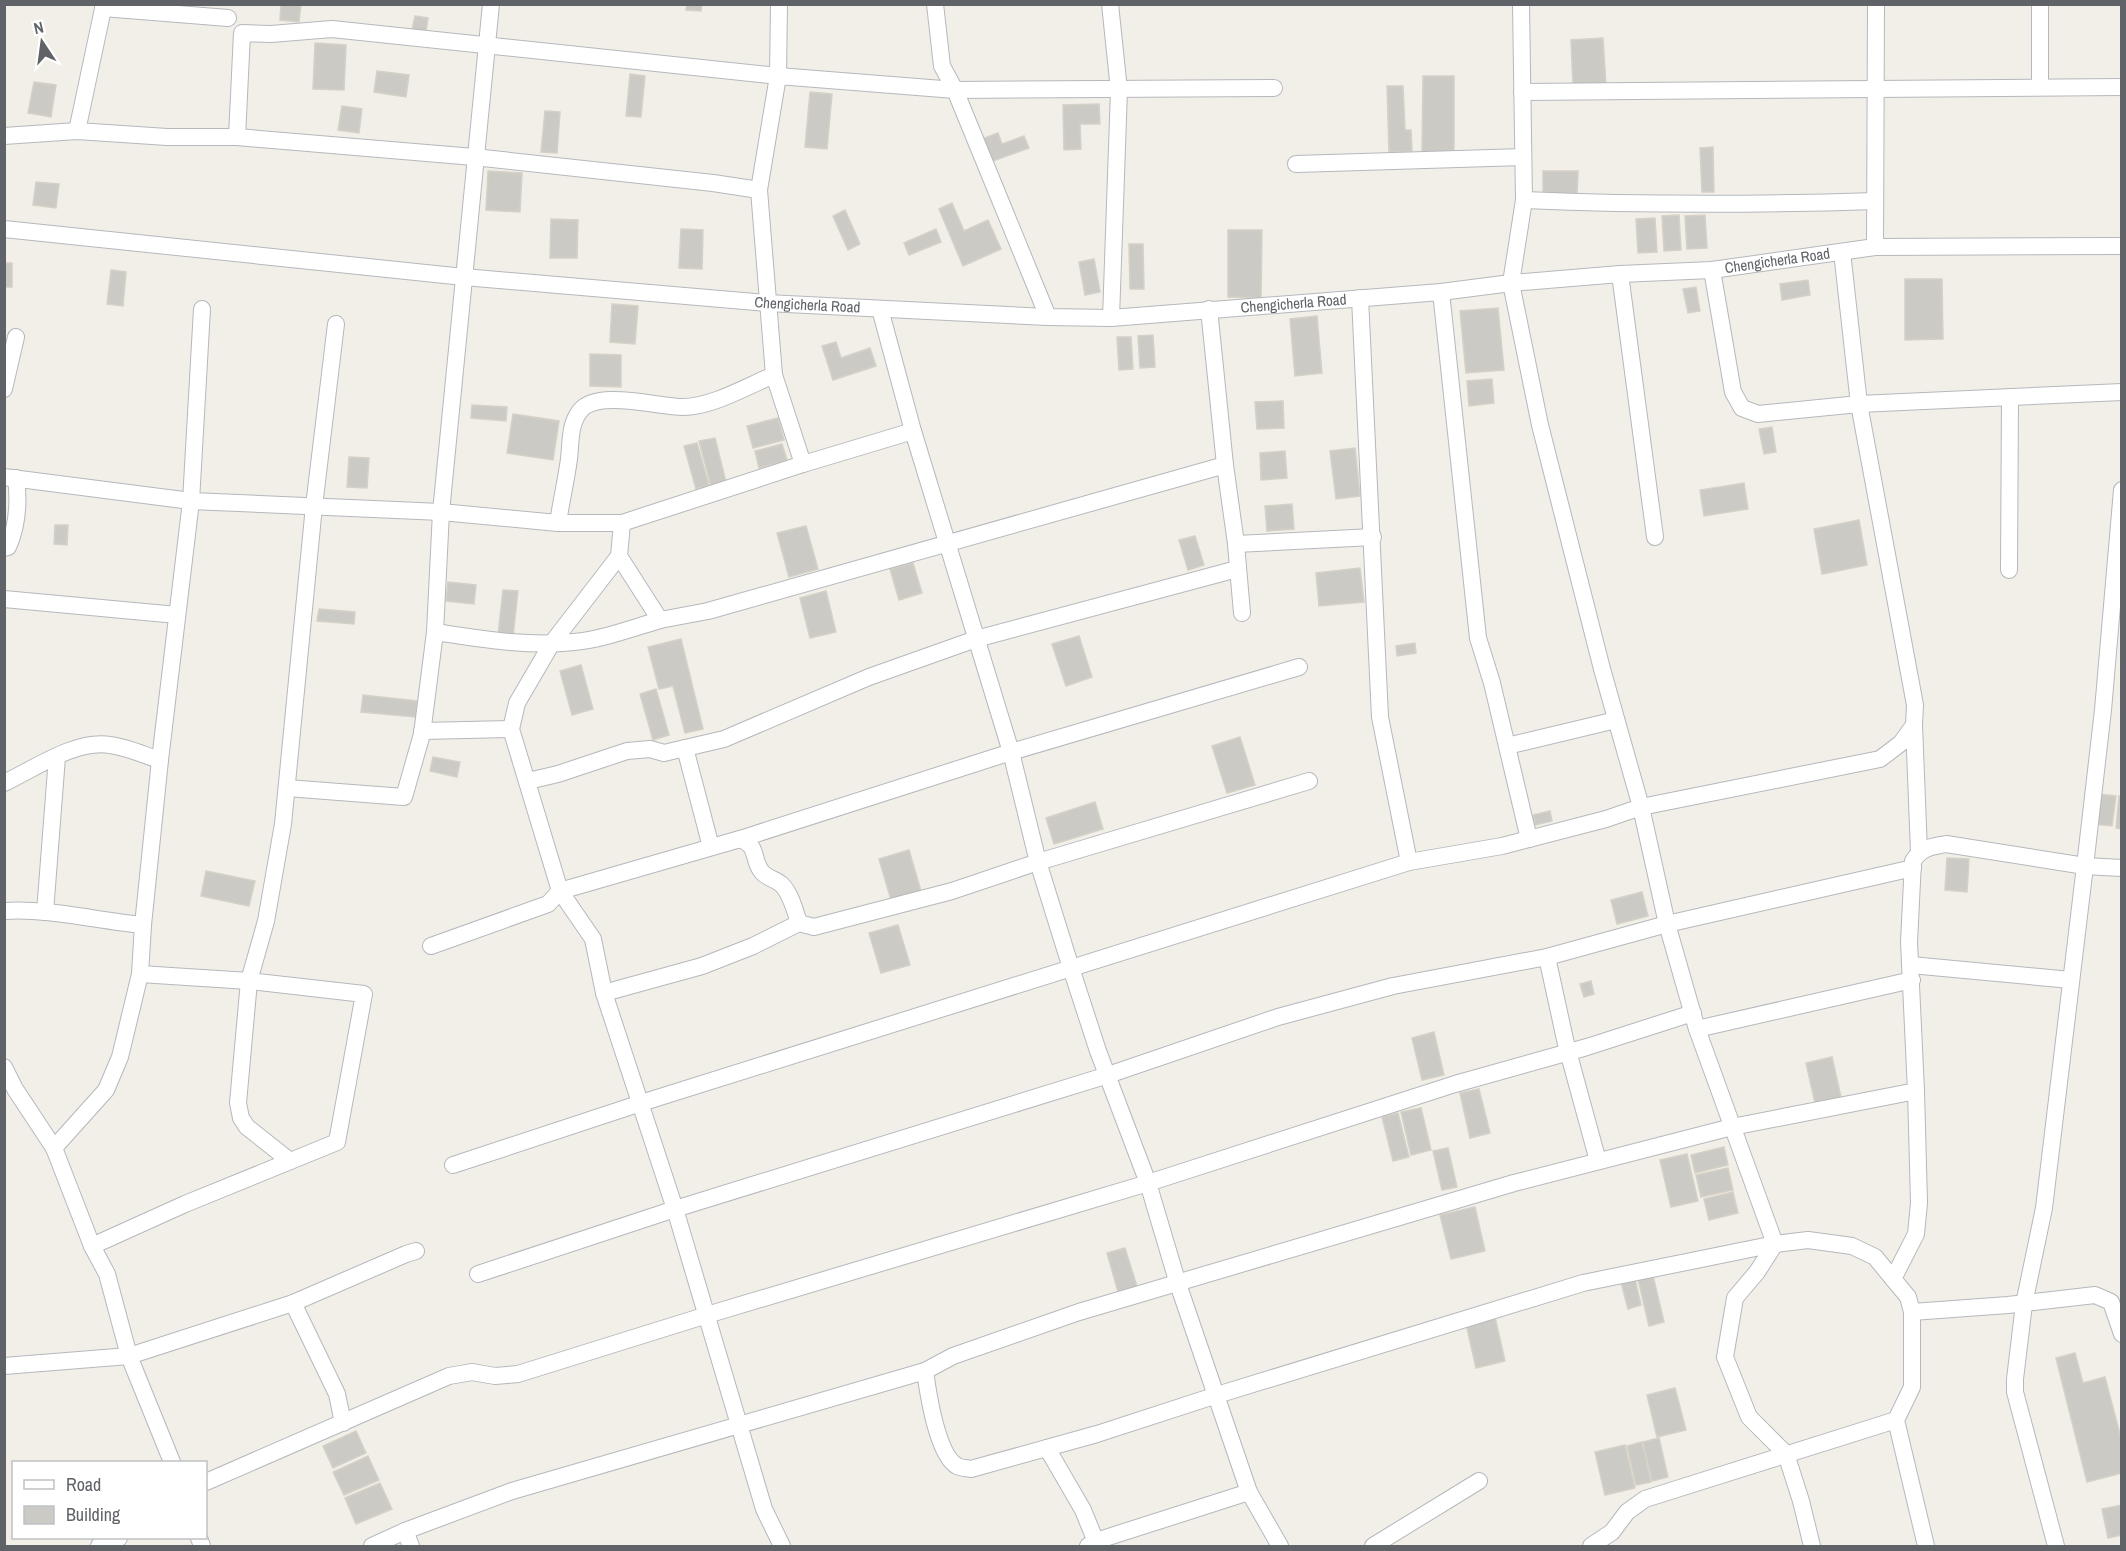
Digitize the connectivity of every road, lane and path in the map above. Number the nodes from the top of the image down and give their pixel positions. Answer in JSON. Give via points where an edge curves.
{"nodes":[{"id":1,"x":490,"y":4,"type":"edge"},
{"id":2,"x":779,"y":4,"type":"edge"},
{"id":3,"x":935,"y":4,"type":"edge"},
{"id":4,"x":1110,"y":4,"type":"edge"},
{"id":5,"x":1521,"y":4,"type":"edge"},
{"id":6,"x":1876,"y":4,"type":"edge"},
{"id":7,"x":2040,"y":4,"type":"edge"},
{"id":8,"x":104,"y":6,"type":"edge"},
{"id":9,"x":224,"y":11,"type":"edge"},
{"id":10,"x":242,"y":33,"type":"junction"},
{"id":11,"x":486,"y":46,"type":"junction"},
{"id":12,"x":778,"y":76,"type":"junction"},
{"id":13,"x":2040,"y":87,"type":"junction"},
{"id":14,"x":2121,"y":87,"type":"edge"},
{"id":15,"x":1274,"y":88,"type":"dead end"},
{"id":16,"x":1877,"y":88,"type":"junction"},
{"id":17,"x":955,"y":90,"type":"junction"},
{"id":18,"x":1119,"y":90,"type":"junction"},
{"id":19,"x":1522,"y":92,"type":"junction"},
{"id":20,"x":77,"y":130,"type":"junction"},
{"id":21,"x":4,"y":136,"type":"edge"},
{"id":22,"x":237,"y":137,"type":"junction"},
{"id":23,"x":474,"y":157,"type":"junction"},
{"id":24,"x":1523,"y":157,"type":"junction"},
{"id":25,"x":1296,"y":164,"type":"dead end"},
{"id":26,"x":759,"y":190,"type":"junction"},
{"id":27,"x":1524,"y":200,"type":"junction"},
{"id":28,"x":1875,"y":201,"type":"junction"},
{"id":29,"x":4,"y":229,"type":"edge"},
{"id":30,"x":2121,"y":246,"type":"edge"},
{"id":31,"x":1875,"y":247,"type":"junction"},
{"id":32,"x":1842,"y":252,"type":"junction"},
{"id":33,"x":1712,"y":270,"type":"junction"},
{"id":34,"x":1620,"y":274,"type":"junction"},
{"id":35,"x":464,"y":277,"type":"junction"},
{"id":36,"x":1511,"y":283,"type":"junction"},
{"id":37,"x":1441,"y":292,"type":"junction"},
{"id":38,"x":1360,"y":298,"type":"junction"},
{"id":39,"x":767,"y":303,"type":"junction"},
{"id":40,"x":202,"y":309,"type":"dead end"},
{"id":41,"x":880,"y":309,"type":"junction"},
{"id":42,"x":1209,"y":309,"type":"junction"},
{"id":43,"x":1048,"y":317,"type":"junction"},
{"id":44,"x":1111,"y":318,"type":"junction"},
{"id":45,"x":336,"y":324,"type":"dead end"},
{"id":46,"x":15,"y":337,"type":"dead end"},
{"id":47,"x":774,"y":375,"type":"junction"},
{"id":48,"x":4,"y":389,"type":"edge"},
{"id":49,"x":2121,"y":392,"type":"edge"},
{"id":50,"x":2010,"y":397,"type":"junction"},
{"id":51,"x":1858,"y":404,"type":"junction"},
{"id":52,"x":912,"y":431,"type":"junction"},
{"id":53,"x":803,"y":464,"type":"junction"},
{"id":54,"x":1225,"y":465,"type":"junction"},
{"id":55,"x":10,"y":477,"type":"edge"},
{"id":56,"x":2121,"y":490,"type":"edge"},
{"id":57,"x":191,"y":501,"type":"junction"},
{"id":58,"x":314,"y":507,"type":"junction"},
{"id":59,"x":441,"y":512,"type":"junction"},
{"id":60,"x":558,"y":523,"type":"junction"},
{"id":61,"x":622,"y":523,"type":"junction"},
{"id":62,"x":1373,"y":537,"type":"junction"},
{"id":63,"x":1655,"y":537,"type":"dead end"},
{"id":64,"x":946,"y":543,"type":"junction"},
{"id":65,"x":1236,"y":544,"type":"junction"},
{"id":66,"x":4,"y":548,"type":"edge"},
{"id":67,"x":619,"y":556,"type":"junction"},
{"id":68,"x":1237,"y":569,"type":"junction"},
{"id":69,"x":2009,"y":570,"type":"dead end"},
{"id":70,"x":5,"y":598,"type":"edge"},
{"id":71,"x":1242,"y":613,"type":"dead end"},
{"id":72,"x":177,"y":615,"type":"junction"},
{"id":73,"x":660,"y":620,"type":"junction"},
{"id":74,"x":435,"y":632,"type":"junction"},
{"id":75,"x":976,"y":639,"type":"junction"},
{"id":76,"x":552,"y":644,"type":"junction"},
{"id":77,"x":1299,"y":667,"type":"dead end"},
{"id":78,"x":1616,"y":720,"type":"junction"},
{"id":79,"x":1914,"y":725,"type":"junction"},
{"id":80,"x":511,"y":729,"type":"junction"},
{"id":81,"x":422,"y":730,"type":"junction"},
{"id":82,"x":1507,"y":746,"type":"junction"},
{"id":83,"x":685,"y":748,"type":"junction"},
{"id":84,"x":1011,"y":752,"type":"junction"},
{"id":85,"x":57,"y":757,"type":"junction"},
{"id":86,"x":160,"y":760,"type":"junction"},
{"id":87,"x":1309,"y":781,"type":"dead end"},
{"id":88,"x":528,"y":782,"type":"junction"},
{"id":89,"x":4,"y":783,"type":"edge"},
{"id":90,"x":287,"y":788,"type":"junction"},
{"id":91,"x":1641,"y":807,"type":"junction"},
{"id":92,"x":740,"y":839,"type":"junction"},
{"id":93,"x":1529,"y":839,"type":"junction"},
{"id":94,"x":711,"y":847,"type":"junction"},
{"id":95,"x":1916,"y":860,"type":"junction"},
{"id":96,"x":1038,"y":862,"type":"junction"},
{"id":97,"x":1409,"y":862,"type":"junction"},
{"id":98,"x":2085,"y":866,"type":"junction"},
{"id":99,"x":2121,"y":868,"type":"edge"},
{"id":100,"x":560,"y":891,"type":"junction"},
{"id":101,"x":4,"y":911,"type":"edge"},
{"id":102,"x":45,"y":912,"type":"junction"},
{"id":103,"x":799,"y":923,"type":"junction"},
{"id":104,"x":1667,"y":924,"type":"junction"},
{"id":105,"x":143,"y":925,"type":"junction"},
{"id":106,"x":430,"y":946,"type":"dead end"},
{"id":107,"x":1547,"y":957,"type":"junction"},
{"id":108,"x":1071,"y":968,"type":"junction"},
{"id":109,"x":1912,"y":972,"type":"junction"},
{"id":110,"x":140,"y":974,"type":"junction"},
{"id":111,"x":2071,"y":980,"type":"junction"},
{"id":112,"x":249,"y":981,"type":"junction"},
{"id":113,"x":604,"y":993,"type":"junction"},
{"id":114,"x":1693,"y":1013,"type":"junction"},
{"id":115,"x":1697,"y":1029,"type":"junction"},
{"id":116,"x":1568,"y":1053,"type":"junction"},
{"id":117,"x":4,"y":1067,"type":"edge"},
{"id":118,"x":1108,"y":1075,"type":"junction"},
{"id":119,"x":1916,"y":1091,"type":"junction"},
{"id":120,"x":641,"y":1103,"type":"junction"},
{"id":121,"x":1732,"y":1127,"type":"junction"},
{"id":122,"x":54,"y":1148,"type":"junction"},
{"id":123,"x":290,"y":1161,"type":"junction"},
{"id":124,"x":1598,"y":1161,"type":"junction"},
{"id":125,"x":453,"y":1164,"type":"dead end"},
{"id":126,"x":1148,"y":1183,"type":"junction"},
{"id":127,"x":675,"y":1209,"type":"junction"},
{"id":128,"x":1775,"y":1244,"type":"junction"},
{"id":129,"x":92,"y":1246,"type":"junction"},
{"id":130,"x":417,"y":1251,"type":"dead end"},
{"id":131,"x":478,"y":1274,"type":"dead end"},
{"id":132,"x":1893,"y":1279,"type":"junction"},
{"id":133,"x":1178,"y":1284,"type":"junction"},
{"id":134,"x":293,"y":1303,"type":"junction"},
{"id":135,"x":2024,"y":1304,"type":"junction"},
{"id":136,"x":1912,"y":1312,"type":"junction"},
{"id":137,"x":707,"y":1315,"type":"junction"},
{"id":138,"x":2121,"y":1334,"type":"edge"},
{"id":139,"x":129,"y":1356,"type":"junction"},
{"id":140,"x":4,"y":1366,"type":"edge"},
{"id":141,"x":925,"y":1371,"type":"junction"},
{"id":142,"x":1217,"y":1395,"type":"junction"},
{"id":143,"x":1896,"y":1420,"type":"junction"},
{"id":144,"x":343,"y":1423,"type":"junction"},
{"id":145,"x":740,"y":1425,"type":"junction"},
{"id":146,"x":1047,"y":1448,"type":"junction"},
{"id":147,"x":1786,"y":1454,"type":"junction"},
{"id":148,"x":172,"y":1461,"type":"edge"},
{"id":149,"x":1479,"y":1481,"type":"dead end"},
{"id":150,"x":207,"y":1482,"type":"edge"},
{"id":151,"x":1249,"y":1492,"type":"junction"},
{"id":152,"x":408,"y":1539,"type":"edge"},
{"id":153,"x":1092,"y":1544,"type":"edge"},
{"id":154,"x":372,"y":1546,"type":"edge"},
{"id":155,"x":782,"y":1546,"type":"edge"},
{"id":156,"x":1280,"y":1546,"type":"edge"},
{"id":157,"x":1373,"y":1546,"type":"edge"},
{"id":158,"x":1591,"y":1546,"type":"edge"},
{"id":159,"x":1812,"y":1546,"type":"edge"},
{"id":160,"x":1926,"y":1546,"type":"edge"},
{"id":161,"x":2056,"y":1546,"type":"edge"}],
"edges":[{"from":1,"to":11,"type":"street"},
{"from":2,"to":12,"type":"street"},
{"from":3,"to":17,"type":"street","via":[[942,66]]},
{"from":4,"to":18,"type":"street"},
{"from":5,"to":19,"type":"street"},
{"from":6,"to":16,"type":"street"},
{"from":7,"to":13,"type":"street"},
{"from":8,"to":9,"type":"street"},
{"from":8,"to":20,"type":"street"},
{"from":9,"to":10,"type":"street"},
{"from":10,"to":11,"type":"street","via":[[332,29]]},
{"from":10,"to":22,"type":"street"},
{"from":11,"to":12,"type":"street"},
{"from":11,"to":23,"type":"street"},
{"from":12,"to":17,"type":"street"},
{"from":12,"to":26,"type":"street"},
{"from":13,"to":14,"type":"street"},
{"from":13,"to":16,"type":"street"},
{"from":15,"to":18,"type":"street"},
{"from":16,"to":19,"type":"street"},
{"from":16,"to":28,"type":"street"},
{"from":17,"to":18,"type":"street"},
{"from":17,"to":43,"type":"street"},
{"from":18,"to":44,"type":"street"},
{"from":19,"to":24,"type":"street"},
{"from":20,"to":21,"type":"street"},
{"from":20,"to":22,"type":"street","via":[[167,137]]},
{"from":22,"to":23,"type":"street"},
{"from":23,"to":26,"type":"street"},
{"from":23,"to":35,"type":"street"},
{"from":24,"to":25,"type":"street"},
{"from":24,"to":27,"type":"street"},
{"from":26,"to":39,"type":"street"},
{"from":27,"to":28,"type":"street","via":[[1748,205]]},
{"from":27,"to":36,"type":"street"},
{"from":28,"to":31,"type":"street"},
{"from":29,"to":35,"type":"street","name":"Chengicherla Road"},
{"from":30,"to":31,"type":"street","name":"Chengicherla Road"},
{"from":31,"to":32,"type":"street","name":"Chengicherla Road"},
{"from":32,"to":33,"type":"street","name":"Chengicherla Road"},
{"from":32,"to":51,"type":"street"},
{"from":33,"to":34,"type":"street","name":"Chengicherla Road"},
{"from":33,"to":51,"type":"street","via":[[1733,392],[1742,408],[1758,414]]},
{"from":34,"to":36,"type":"street","name":"Chengicherla Road"},
{"from":34,"to":63,"type":"street"},
{"from":35,"to":39,"type":"street","name":"Chengicherla Road"},
{"from":35,"to":59,"type":"street"},
{"from":36,"to":37,"type":"street","name":"Chengicherla Road"},
{"from":36,"to":78,"type":"street","via":[[1540,425]]},
{"from":37,"to":38,"type":"street","name":"Chengicherla Road"},
{"from":37,"to":82,"type":"street","via":[[1478,638]]},
{"from":38,"to":42,"type":"street","name":"Chengicherla Road"},
{"from":38,"to":62,"type":"street"},
{"from":39,"to":41,"type":"street","name":"Chengicherla Road"},
{"from":39,"to":47,"type":"street"},
{"from":40,"to":57,"type":"street"},
{"from":41,"to":43,"type":"street","name":"Chengicherla Road"},
{"from":41,"to":52,"type":"street"},
{"from":42,"to":44,"type":"street","name":"Chengicherla Road"},
{"from":42,"to":54,"type":"street"},
{"from":43,"to":44,"type":"street","name":"Chengicherla Road"},
{"from":45,"to":58,"type":"street"},
{"from":46,"to":48,"type":"street"},
{"from":47,"to":53,"type":"street"},
{"from":47,"to":60,"type":"street","via":[[702,405],[683,407],[617,400],[594,402],[581,409],[572,424]]},
{"from":49,"to":50,"type":"street"},
{"from":50,"to":51,"type":"street"},
{"from":50,"to":69,"type":"street"},
{"from":51,"to":79,"type":"street","via":[[1915,705]]},
{"from":52,"to":53,"type":"street"},
{"from":52,"to":64,"type":"street"},
{"from":53,"to":61,"type":"street"},
{"from":54,"to":64,"type":"street"},
{"from":54,"to":65,"type":"street"},
{"from":55,"to":57,"type":"street"},
{"from":55,"to":66,"type":"street","via":[[18,496],[15,531]]},
{"from":56,"to":98,"type":"street","via":[[2103,710]]},
{"from":57,"to":58,"type":"street"},
{"from":57,"to":72,"type":"street"},
{"from":58,"to":59,"type":"street"},
{"from":58,"to":90,"type":"street"},
{"from":59,"to":60,"type":"street"},
{"from":59,"to":74,"type":"street"},
{"from":60,"to":61,"type":"street"},
{"from":61,"to":67,"type":"street"},
{"from":62,"to":65,"type":"street"},
{"from":62,"to":97,"type":"street","via":[[1380,717]]},
{"from":64,"to":73,"type":"street","via":[[708,611]]},
{"from":64,"to":75,"type":"street"},
{"from":65,"to":68,"type":"street"},
{"from":67,"to":73,"type":"street"},
{"from":67,"to":76,"type":"street"},
{"from":68,"to":71,"type":"street"},
{"from":68,"to":75,"type":"street"},
{"from":70,"to":72,"type":"street"},
{"from":72,"to":86,"type":"street"},
{"from":73,"to":76,"type":"street","via":[[577,642]]},
{"from":74,"to":76,"type":"street","via":[[517,644]]},
{"from":74,"to":81,"type":"street"},
{"from":75,"to":83,"type":"street","via":[[869,677],[724,739]]},
{"from":75,"to":84,"type":"street"},
{"from":76,"to":80,"type":"street","via":[[518,703]]},
{"from":77,"to":84,"type":"street"},
{"from":78,"to":82,"type":"street"},
{"from":78,"to":91,"type":"street"},
{"from":79,"to":91,"type":"street","via":[[1901,743],[1880,759]]},
{"from":79,"to":95,"type":"street"},
{"from":80,"to":81,"type":"street"},
{"from":80,"to":88,"type":"street"},
{"from":81,"to":90,"type":"street","via":[[404,797]]},
{"from":82,"to":93,"type":"street"},
{"from":83,"to":88,"type":"street","via":[[664,753],[650,749],[627,751]]},
{"from":83,"to":94,"type":"street"},
{"from":84,"to":92,"type":"street"},
{"from":84,"to":96,"type":"street"},
{"from":85,"to":86,"type":"street","via":[[90,744],[110,745]]},
{"from":85,"to":89,"type":"street"},
{"from":85,"to":102,"type":"street"},
{"from":86,"to":105,"type":"street"},
{"from":87,"to":96,"type":"street"},
{"from":88,"to":100,"type":"street"},
{"from":90,"to":112,"type":"street","via":[[272,893]]},
{"from":91,"to":93,"type":"street"},
{"from":91,"to":104,"type":"street"},
{"from":92,"to":94,"type":"street"},
{"from":92,"to":103,"type":"street","via":[[754,849],[763,874],[783,886]]},
{"from":93,"to":97,"type":"street"},
{"from":94,"to":100,"type":"street"},
{"from":95,"to":98,"type":"street","via":[[1927,847],[1947,844]]},
{"from":95,"to":104,"type":"street"},
{"from":95,"to":109,"type":"street","via":[[1910,922]]},
{"from":96,"to":103,"type":"street","via":[[887,909],[814,927]]},
{"from":96,"to":108,"type":"street"},
{"from":97,"to":108,"type":"street"},
{"from":98,"to":99,"type":"street"},
{"from":98,"to":111,"type":"street"},
{"from":100,"to":106,"type":"street","via":[[548,904]]},
{"from":100,"to":113,"type":"street","via":[[593,939]]},
{"from":101,"to":102,"type":"street"},
{"from":102,"to":105,"type":"street"},
{"from":103,"to":113,"type":"street","via":[[702,966]]},
{"from":104,"to":107,"type":"street"},
{"from":104,"to":114,"type":"street"},
{"from":105,"to":110,"type":"street"},
{"from":107,"to":116,"type":"street"},
{"from":107,"to":118,"type":"street","via":[[1393,986],[1278,1017]]},
{"from":108,"to":118,"type":"street"},
{"from":108,"to":120,"type":"street"},
{"from":109,"to":111,"type":"street"},
{"from":109,"to":115,"type":"street"},
{"from":109,"to":119,"type":"street"},
{"from":110,"to":112,"type":"street"},
{"from":110,"to":122,"type":"street","via":[[120,1057],[106,1090]]},
{"from":111,"to":135,"type":"street","via":[[2044,1208]]},
{"from":112,"to":123,"type":"street","via":[[238,1103],[241,1118]]},
{"from":112,"to":123,"type":"street","via":[[364,994],[337,1142]]},
{"from":113,"to":120,"type":"street"},
{"from":114,"to":115,"type":"street"},
{"from":114,"to":116,"type":"street"},
{"from":115,"to":121,"type":"street"},
{"from":116,"to":124,"type":"street"},
{"from":116,"to":126,"type":"street","via":[[1455,1084]]},
{"from":117,"to":122,"type":"street"},
{"from":118,"to":126,"type":"street"},
{"from":118,"to":127,"type":"street"},
{"from":119,"to":121,"type":"street"},
{"from":119,"to":132,"type":"street","via":[[1916,1234]]},
{"from":120,"to":125,"type":"street"},
{"from":120,"to":127,"type":"street"},
{"from":121,"to":124,"type":"street"},
{"from":121,"to":128,"type":"street"},
{"from":122,"to":129,"type":"street"},
{"from":123,"to":129,"type":"street"},
{"from":124,"to":133,"type":"street"},
{"from":126,"to":133,"type":"street"},
{"from":126,"to":137,"type":"street"},
{"from":127,"to":131,"type":"street"},
{"from":127,"to":137,"type":"street"},
{"from":128,"to":132,"type":"street","via":[[1808,1240],[1852,1246],[1875,1257]]},
{"from":128,"to":142,"type":"street","via":[[1582,1283]]},
{"from":128,"to":147,"type":"street","via":[[1735,1298],[1725,1357],[1749,1417]]},
{"from":129,"to":139,"type":"street","via":[[107,1274]]},
{"from":130,"to":134,"type":"street"},
{"from":132,"to":136,"type":"street","via":[[1908,1297]]},
{"from":133,"to":141,"type":"street","via":[[1079,1312],[953,1356]]},
{"from":133,"to":142,"type":"street"},
{"from":134,"to":139,"type":"street"},
{"from":134,"to":144,"type":"street","via":[[337,1394]]},
{"from":135,"to":136,"type":"street"},
{"from":135,"to":138,"type":"street","via":[[2095,1295],[2111,1302]]},
{"from":135,"to":161,"type":"street","via":[[2015,1392]]},
{"from":136,"to":143,"type":"street","via":[[1912,1387]]},
{"from":137,"to":144,"type":"street","via":[[519,1374],[495,1376],[472,1372],[449,1376]]},
{"from":137,"to":145,"type":"street"},
{"from":139,"to":140,"type":"street"},
{"from":139,"to":148,"type":"street"},
{"from":141,"to":145,"type":"street"},
{"from":141,"to":146,"type":"street","via":[[934,1423],[950,1461],[958,1467],[971,1469]]},
{"from":142,"to":146,"type":"street"},
{"from":142,"to":151,"type":"street"},
{"from":143,"to":147,"type":"street"},
{"from":143,"to":160,"type":"street"},
{"from":144,"to":150,"type":"street"},
{"from":145,"to":152,"type":"street","via":[[512,1491]]},
{"from":145,"to":155,"type":"street","via":[[764,1509]]},
{"from":146,"to":153,"type":"street","via":[[1083,1510]]},
{"from":147,"to":158,"type":"street","via":[[1644,1499],[1627,1512],[1612,1532]]},
{"from":147,"to":159,"type":"street"},
{"from":149,"to":157,"type":"street"},
{"from":151,"to":153,"type":"street"},
{"from":151,"to":156,"type":"street"},
{"from":152,"to":154,"type":"street"}]}
